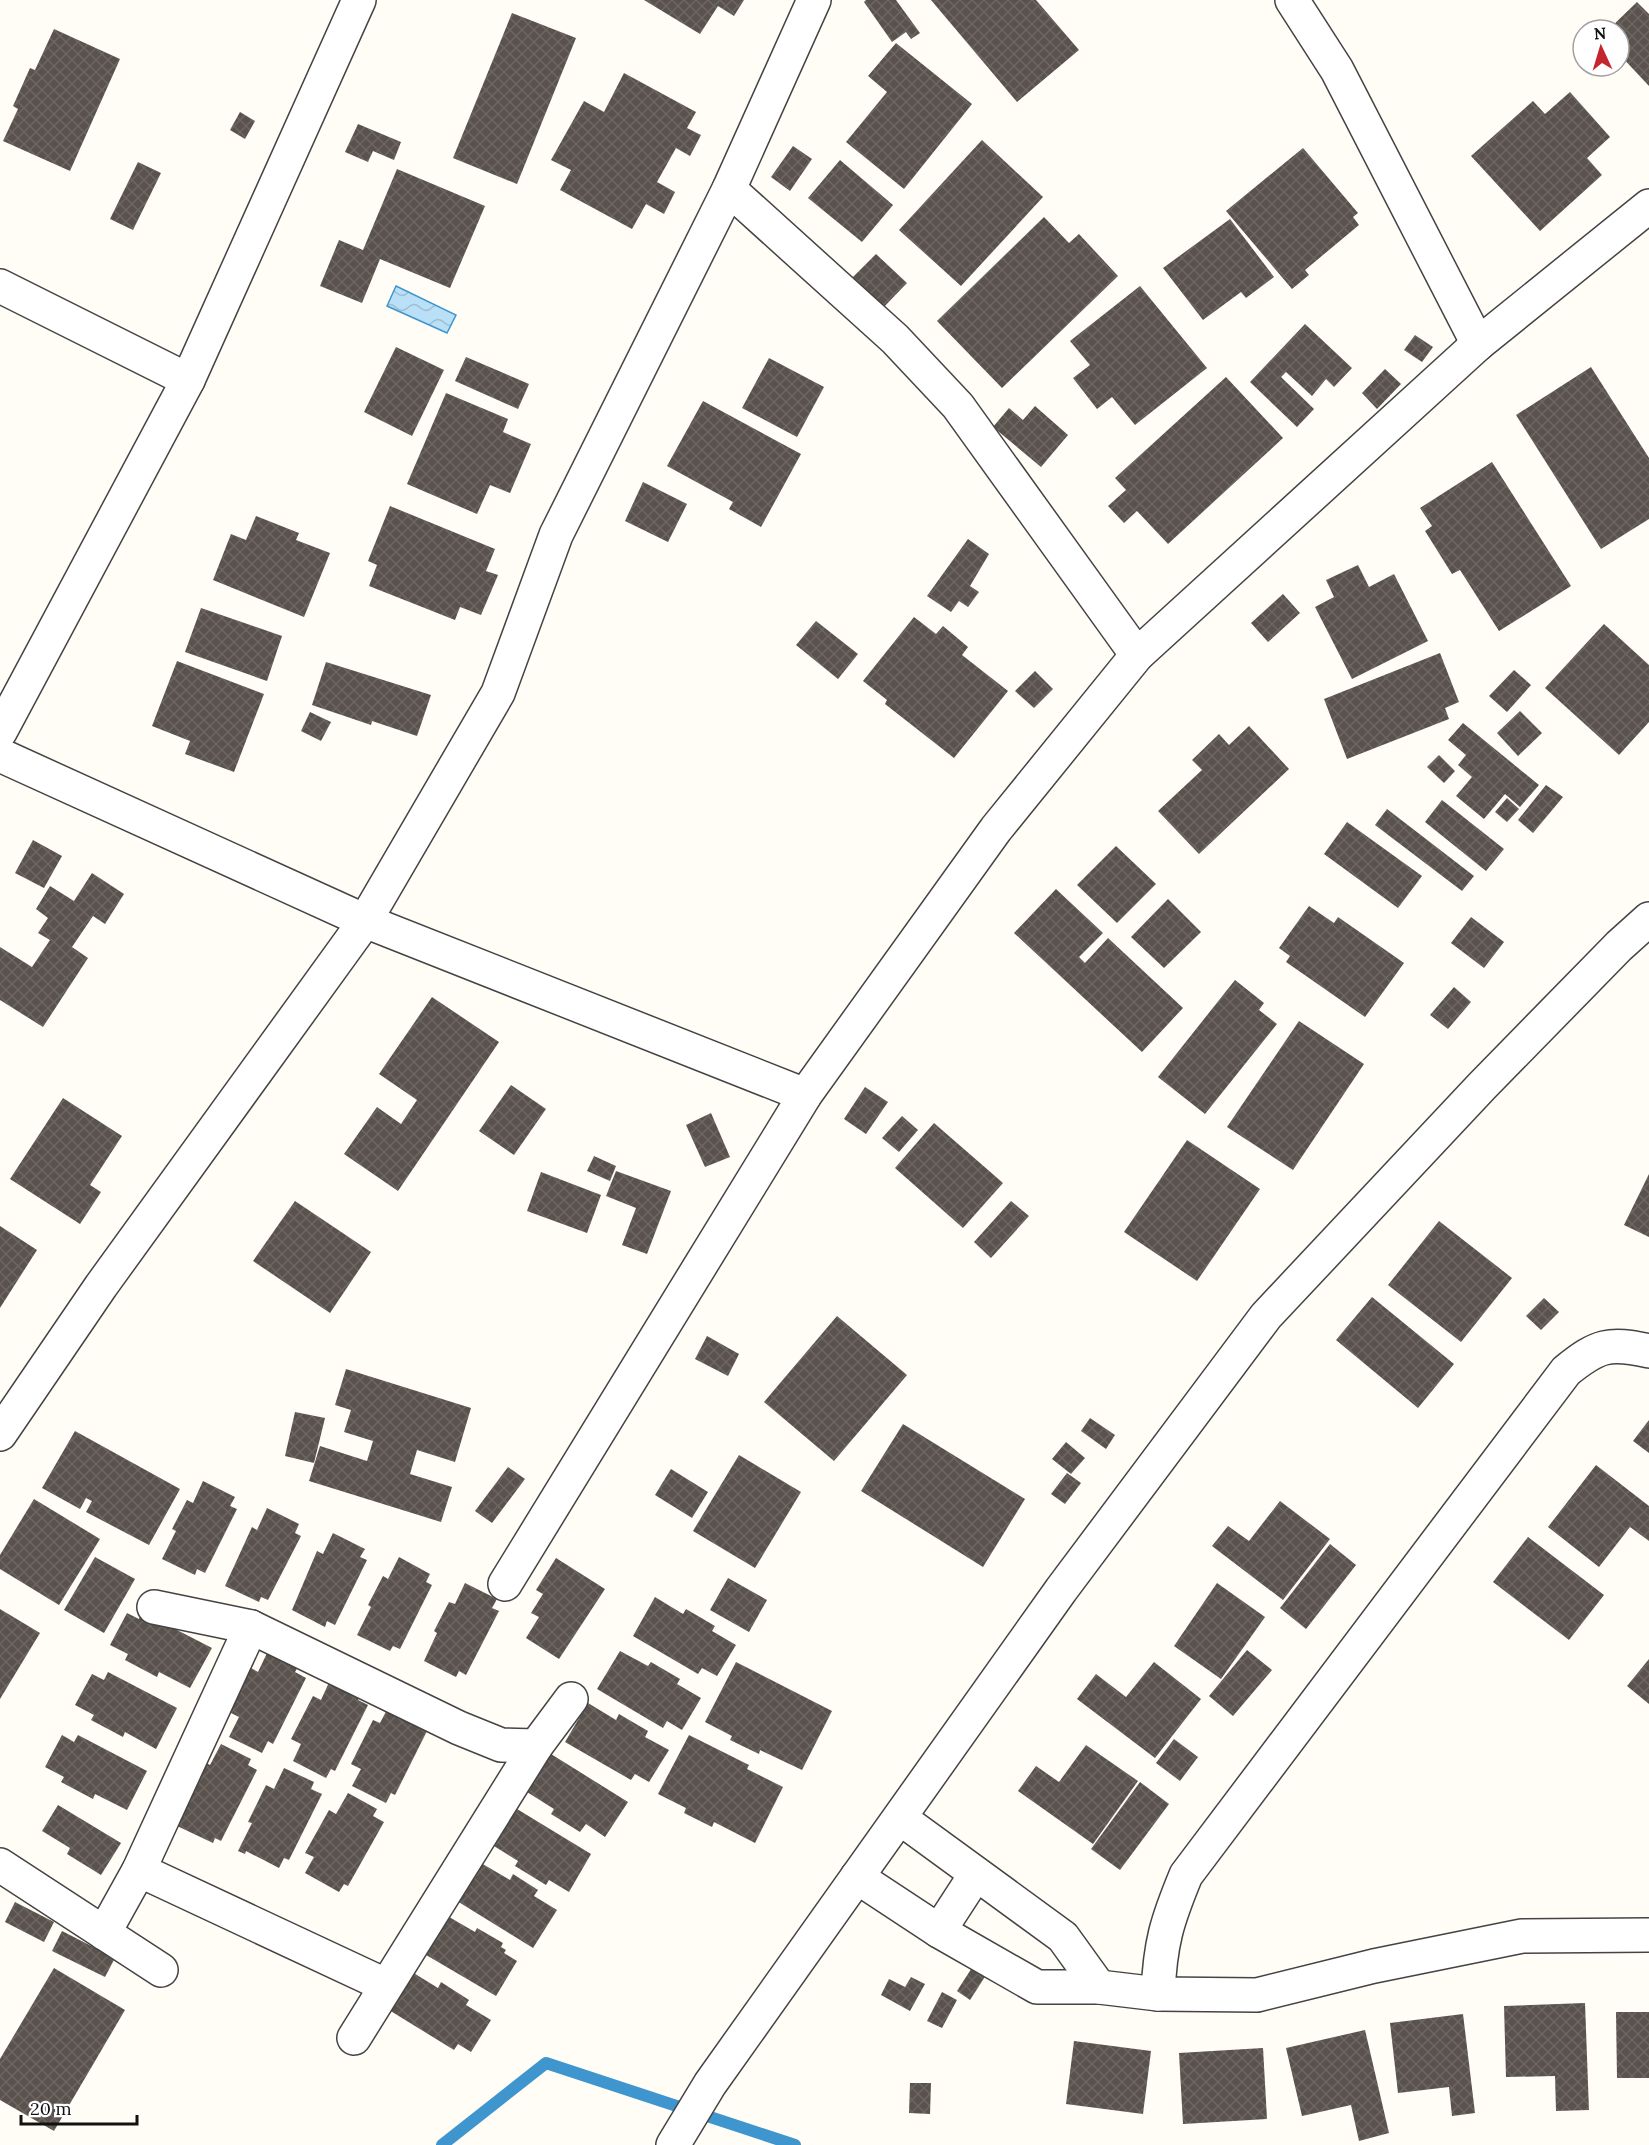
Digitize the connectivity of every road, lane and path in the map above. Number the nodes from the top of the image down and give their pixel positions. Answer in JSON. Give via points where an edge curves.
{"nodes":[{"id":1,"x":359,"y":0,"type":"edge"},
{"id":2,"x":814,"y":0,"type":"edge"},
{"id":3,"x":1293,"y":0,"type":"edge"},
{"id":4,"x":729,"y":189,"type":"junction"},
{"id":5,"x":1649,"y":206,"type":"edge"},
{"id":6,"x":0,"y":286,"type":"edge"},
{"id":7,"x":1478,"y":344,"type":"junction"},
{"id":8,"x":188,"y":380,"type":"junction"},
{"id":9,"x":1137,"y":655,"type":"junction"},
{"id":10,"x":0,"y":732,"type":"edge"},
{"id":11,"x":0,"y":755,"type":"edge"},
{"id":12,"x":1649,"y":919,"type":"edge"},
{"id":13,"x":365,"y":921,"type":"junction"},
{"id":14,"x":805,"y":1095,"type":"junction"},
{"id":15,"x":1649,"y":1351,"type":"edge"},
{"id":16,"x":0,"y":1434,"type":"edge"},
{"id":17,"x":505,"y":1584,"type":"dead end"},
{"id":18,"x":154,"y":1607,"type":"dead end"},
{"id":19,"x":251,"y":1627,"type":"junction"},
{"id":20,"x":571,"y":1699,"type":"dead end"},
{"id":21,"x":536,"y":1746,"type":"junction"},
{"id":22,"x":900,"y":1818,"type":"junction"},
{"id":23,"x":0,"y":1866,"type":"edge"},
{"id":24,"x":139,"y":1870,"type":"junction"},
{"id":25,"x":976,"y":1874,"type":"junction"},
{"id":26,"x":857,"y":1877,"type":"junction"},
{"id":27,"x":939,"y":1931,"type":"junction"},
{"id":28,"x":104,"y":1933,"type":"junction"},
{"id":29,"x":1649,"y":1935,"type":"edge"},
{"id":30,"x":161,"y":1970,"type":"dead end"},
{"id":31,"x":385,"y":1985,"type":"junction"},
{"id":32,"x":1100,"y":1987,"type":"junction"},
{"id":33,"x":1158,"y":1994,"type":"junction"},
{"id":34,"x":354,"y":2038,"type":"dead end"},
{"id":35,"x":678,"y":2137,"type":"edge"}],
"edges":[{"from":1,"to":8,"type":"street"},
{"from":2,"to":4,"type":"street"},
{"from":3,"to":7,"type":"street","via":[[1337,70]]},
{"from":4,"to":9,"type":"street","via":[[895,339],[958,406]]},
{"from":4,"to":13,"type":"street","via":[[556,535],[498,693]]},
{"from":5,"to":7,"type":"street"},
{"from":6,"to":8,"type":"street"},
{"from":7,"to":9,"type":"street"},
{"from":8,"to":10,"type":"street"},
{"from":9,"to":14,"type":"street","via":[[996,829]]},
{"from":11,"to":13,"type":"street"},
{"from":12,"to":22,"type":"street","via":[[1490,1077],[1266,1316],[1062,1590]]},
{"from":13,"to":14,"type":"street"},
{"from":13,"to":16,"type":"street","via":[[101,1286]]},
{"from":14,"to":17,"type":"street"},
{"from":15,"to":33,"type":"street","via":[[1602,1346],[1566,1371],[1186,1875],[1159,1953]]},
{"from":18,"to":19,"type":"street"},
{"from":19,"to":21,"type":"street","via":[[459,1728],[501,1745]]},
{"from":19,"to":24,"type":"street"},
{"from":20,"to":21,"type":"street"},
{"from":21,"to":31,"type":"street"},
{"from":22,"to":25,"type":"street"},
{"from":22,"to":26,"type":"street"},
{"from":23,"to":28,"type":"street"},
{"from":24,"to":28,"type":"street"},
{"from":24,"to":31,"type":"street"},
{"from":25,"to":27,"type":"street"},
{"from":25,"to":32,"type":"street","via":[[1063,1937]]},
{"from":26,"to":27,"type":"street"},
{"from":26,"to":35,"type":"street","via":[[710,2084]]},
{"from":27,"to":32,"type":"street","via":[[1036,1987]]},
{"from":28,"to":30,"type":"street"},
{"from":29,"to":33,"type":"street","via":[[1522,1936],[1257,1995]]},
{"from":31,"to":34,"type":"street"},
{"from":32,"to":33,"type":"street"}]}
